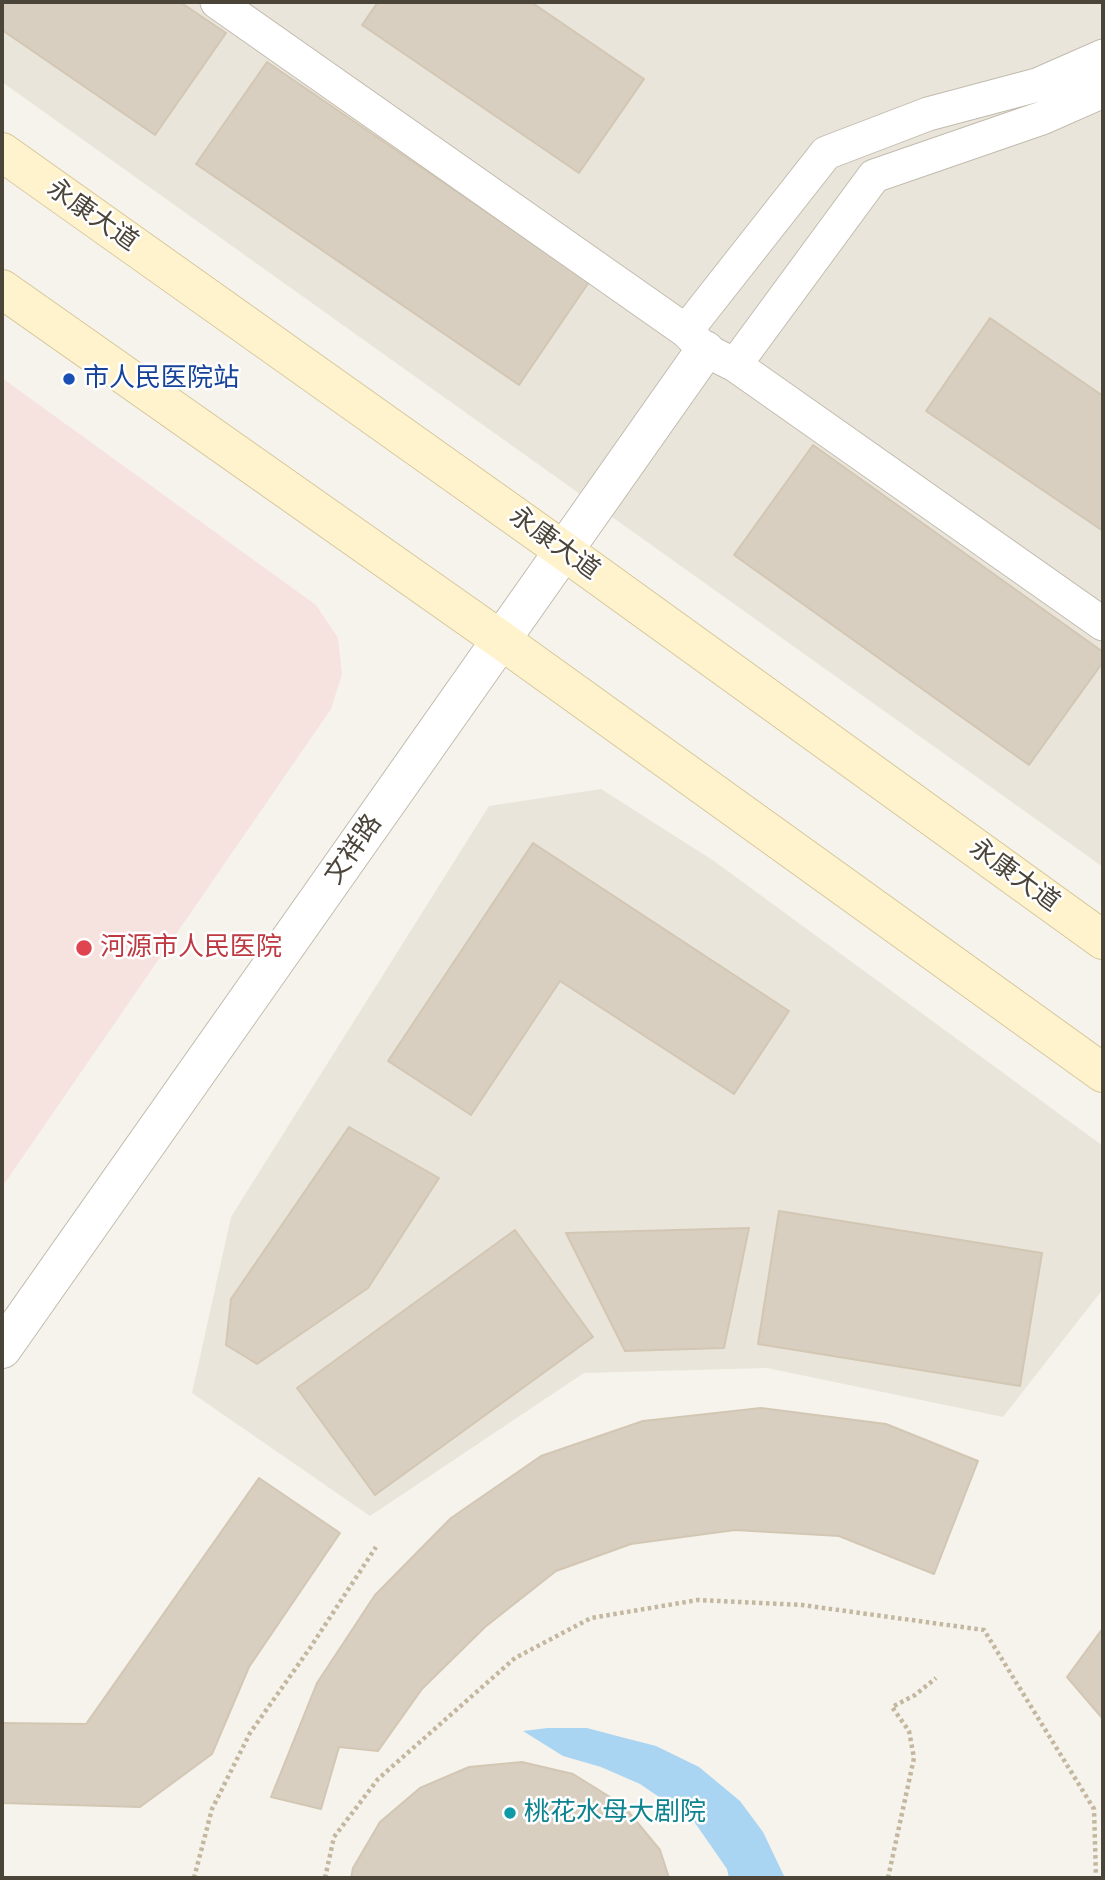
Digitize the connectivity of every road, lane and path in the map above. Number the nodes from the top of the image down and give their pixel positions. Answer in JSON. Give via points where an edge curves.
{"nodes":[{"id":1,"x":217,"y":2,"type":"edge"},
{"id":2,"x":1103,"y":56,"type":"edge"},
{"id":3,"x":1103,"y":91,"type":"edge"},
{"id":4,"x":2,"y":152,"type":"edge"},
{"id":5,"x":2,"y":289,"type":"edge"},
{"id":6,"x":709,"y":349,"type":"junction"},
{"id":7,"x":564,"y":551,"type":"junction"},
{"id":8,"x":1103,"y":624,"type":"edge"},
{"id":9,"x":501,"y":640,"type":"junction"},
{"id":10,"x":1103,"y":940,"type":"edge"},
{"id":11,"x":1103,"y":1073,"type":"edge"},
{"id":12,"x":2,"y":1349,"type":"edge"},
{"id":13,"x":376,"y":1547,"type":"dead end"},
{"id":14,"x":936,"y":1678,"type":"dead end"},
{"id":15,"x":194,"y":1878,"type":"edge"},
{"id":16,"x":325,"y":1878,"type":"edge"},
{"id":17,"x":888,"y":1878,"type":"edge"},
{"id":18,"x":1096,"y":1878,"type":"edge"}],
"edges":[{"from":1,"to":6,"type":"street"},
{"from":2,"to":6,"type":"street","via":[[1037,85],[928,114],[826,153]]},
{"from":3,"to":6,"type":"street","via":[[1042,118],[874,176]]},
{"from":4,"to":7,"type":"main road","name":"永康大道"},
{"from":5,"to":9,"type":"main road"},
{"from":6,"to":7,"type":"street","name":"文祥路"},
{"from":6,"to":8,"type":"street"},
{"from":7,"to":9,"type":"street","name":"文祥路"},
{"from":7,"to":10,"type":"main road","name":"永康大道"},
{"from":9,"to":11,"type":"main road"},
{"from":9,"to":12,"type":"street","name":"文祥路"},
{"from":13,"to":15,"type":"path","via":[[250,1733],[212,1810]]},
{"from":14,"to":17,"type":"path","via":[[892,1707],[909,1731],[914,1758]]},
{"from":16,"to":18,"type":"path","via":[[334,1837],[378,1779],[515,1658],[591,1618],[698,1600],[802,1605],[984,1630],[1094,1808]]}]}
